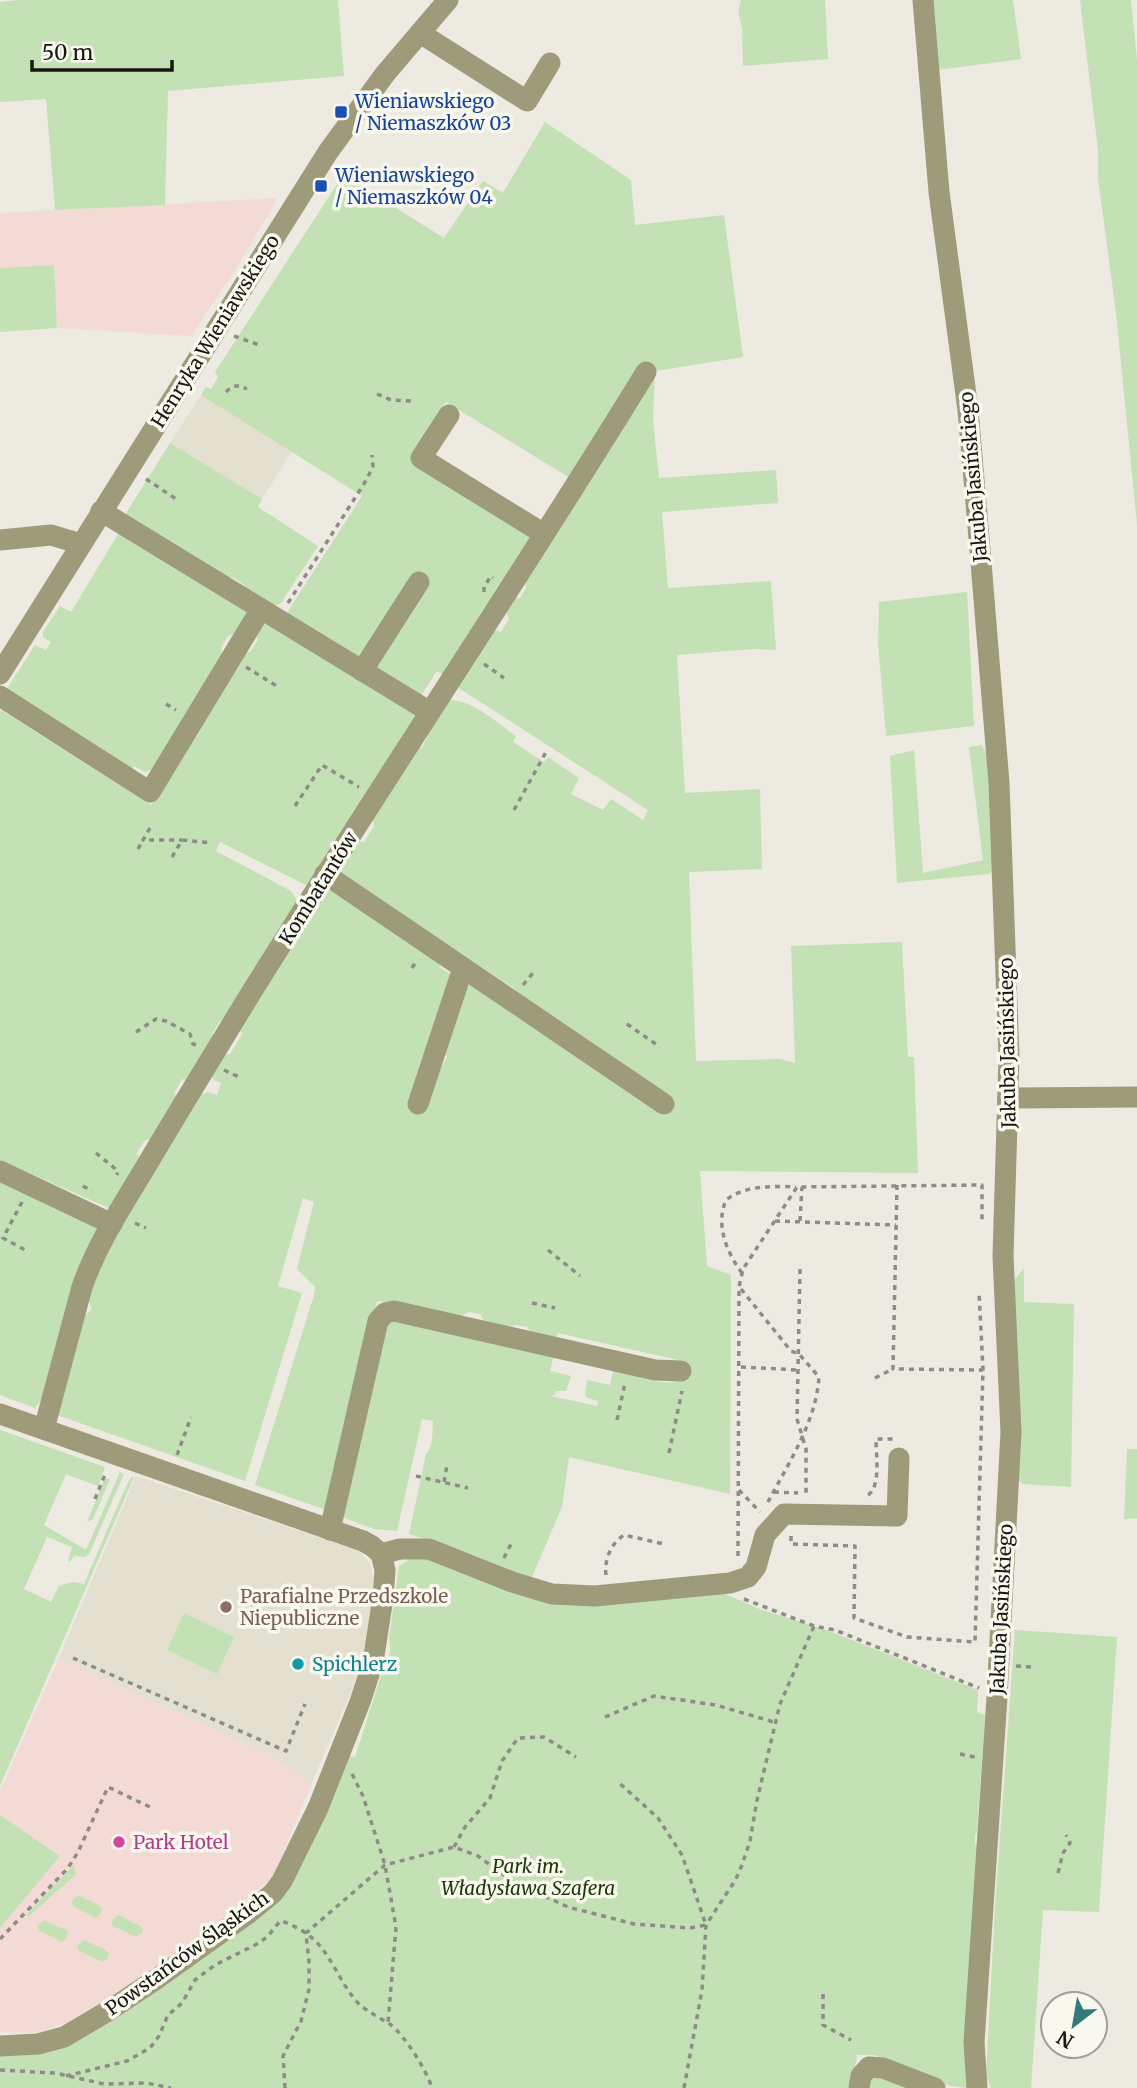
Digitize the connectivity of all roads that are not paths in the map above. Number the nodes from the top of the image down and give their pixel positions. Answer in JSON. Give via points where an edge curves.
{"nodes":[{"id":1,"x":448,"y":0,"type":"edge"},
{"id":2,"x":923,"y":0,"type":"edge"},
{"id":3,"x":420,"y":33,"type":"junction"},
{"id":4,"x":550,"y":63,"type":"dead end"},
{"id":5,"x":646,"y":372,"type":"dead end"},
{"id":6,"x":449,"y":415,"type":"dead end"},
{"id":7,"x":101,"y":511,"type":"junction"},
{"id":8,"x":544,"y":534,"type":"junction"},
{"id":9,"x":0,"y":540,"type":"edge"},
{"id":10,"x":81,"y":544,"type":"junction"},
{"id":11,"x":419,"y":582,"type":"dead end"},
{"id":12,"x":269,"y":614,"type":"junction"},
{"id":13,"x":362,"y":671,"type":"junction"},
{"id":14,"x":0,"y":674,"type":"edge"},
{"id":15,"x":0,"y":696,"type":"edge"},
{"id":16,"x":430,"y":712,"type":"junction"},
{"id":17,"x":325,"y":874,"type":"junction"},
{"id":18,"x":463,"y":968,"type":"junction"},
{"id":19,"x":1137,"y":1097,"type":"edge"},
{"id":20,"x":1008,"y":1098,"type":"junction"},
{"id":21,"x":418,"y":1104,"type":"dead end"},
{"id":22,"x":664,"y":1104,"type":"dead end"},
{"id":23,"x":0,"y":1171,"type":"edge"},
{"id":24,"x":112,"y":1224,"type":"junction"},
{"id":25,"x":682,"y":1378,"type":"road end"},
{"id":26,"x":0,"y":1414,"type":"edge"},
{"id":27,"x":44,"y":1429,"type":"junction"},
{"id":28,"x":900,"y":1449,"type":"road end"},
{"id":29,"x":330,"y":1530,"type":"junction"},
{"id":30,"x":381,"y":1554,"type":"junction"},
{"id":31,"x":0,"y":2046,"type":"edge"},
{"id":32,"x":859,"y":2088,"type":"edge"},
{"id":33,"x":934,"y":2088,"type":"edge"},
{"id":34,"x":977,"y":2088,"type":"edge"}],
"edges":[{"from":1,"to":3,"type":"street","name":"Henryka Wieniawskiego"},
{"from":2,"to":20,"type":"street","name":"Jakuba Jasińskiego","via":[[939,192],[969,418],[997,758]]},
{"from":3,"to":4,"type":"street","via":[[527,101]]},
{"from":3,"to":7,"type":"street","name":"Henryka Wieniawskiego","via":[[328,152]]},
{"from":5,"to":8,"type":"street","name":"Kombatantów"},
{"from":6,"to":8,"type":"street","via":[[421,458]]},
{"from":7,"to":10,"type":"street","name":"Henryka Wieniawskiego"},
{"from":7,"to":12,"type":"street"},
{"from":8,"to":16,"type":"street","name":"Kombatantów"},
{"from":9,"to":10,"type":"street","via":[[51,536]]},
{"from":10,"to":14,"type":"street","name":"Henryka Wieniawskiego"},
{"from":11,"to":13,"type":"street"},
{"from":12,"to":13,"type":"street"},
{"from":12,"to":15,"type":"street","via":[[231,658],[150,792]]},
{"from":13,"to":16,"type":"street"},
{"from":16,"to":17,"type":"street","name":"Kombatantów"},
{"from":17,"to":18,"type":"street"},
{"from":17,"to":24,"type":"street","name":"Kombatantów"},
{"from":18,"to":21,"type":"street"},
{"from":18,"to":22,"type":"street"},
{"from":19,"to":20,"type":"street"},
{"from":20,"to":34,"type":"street","name":"Jakuba Jasińskiego","via":[[1003,1256],[1011,1432],[974,2042]]},
{"from":23,"to":24,"type":"street"},
{"from":24,"to":27,"type":"street","name":"Kombatantów","via":[[82,1287]]},
{"from":25,"to":29,"type":"street","via":[[394,1311],[385,1314],[378,1321]]},
{"from":26,"to":27,"type":"street"},
{"from":27,"to":29,"type":"street"},
{"from":28,"to":30,"type":"street","via":[[897,1516],[784,1514],[765,1535],[756,1567],[748,1577],[721,1585],[595,1596],[552,1594],[429,1549]]},
{"from":29,"to":30,"type":"street","via":[[363,1541]]},
{"from":30,"to":31,"type":"street","name":"Powstańców Śląskich","via":[[385,1570],[378,1638],[360,1702],[318,1808],[272,1893],[155,1980],[64,2036],[38,2044]]},
{"from":32,"to":33,"type":"street","via":[[869,2067]]}]}
